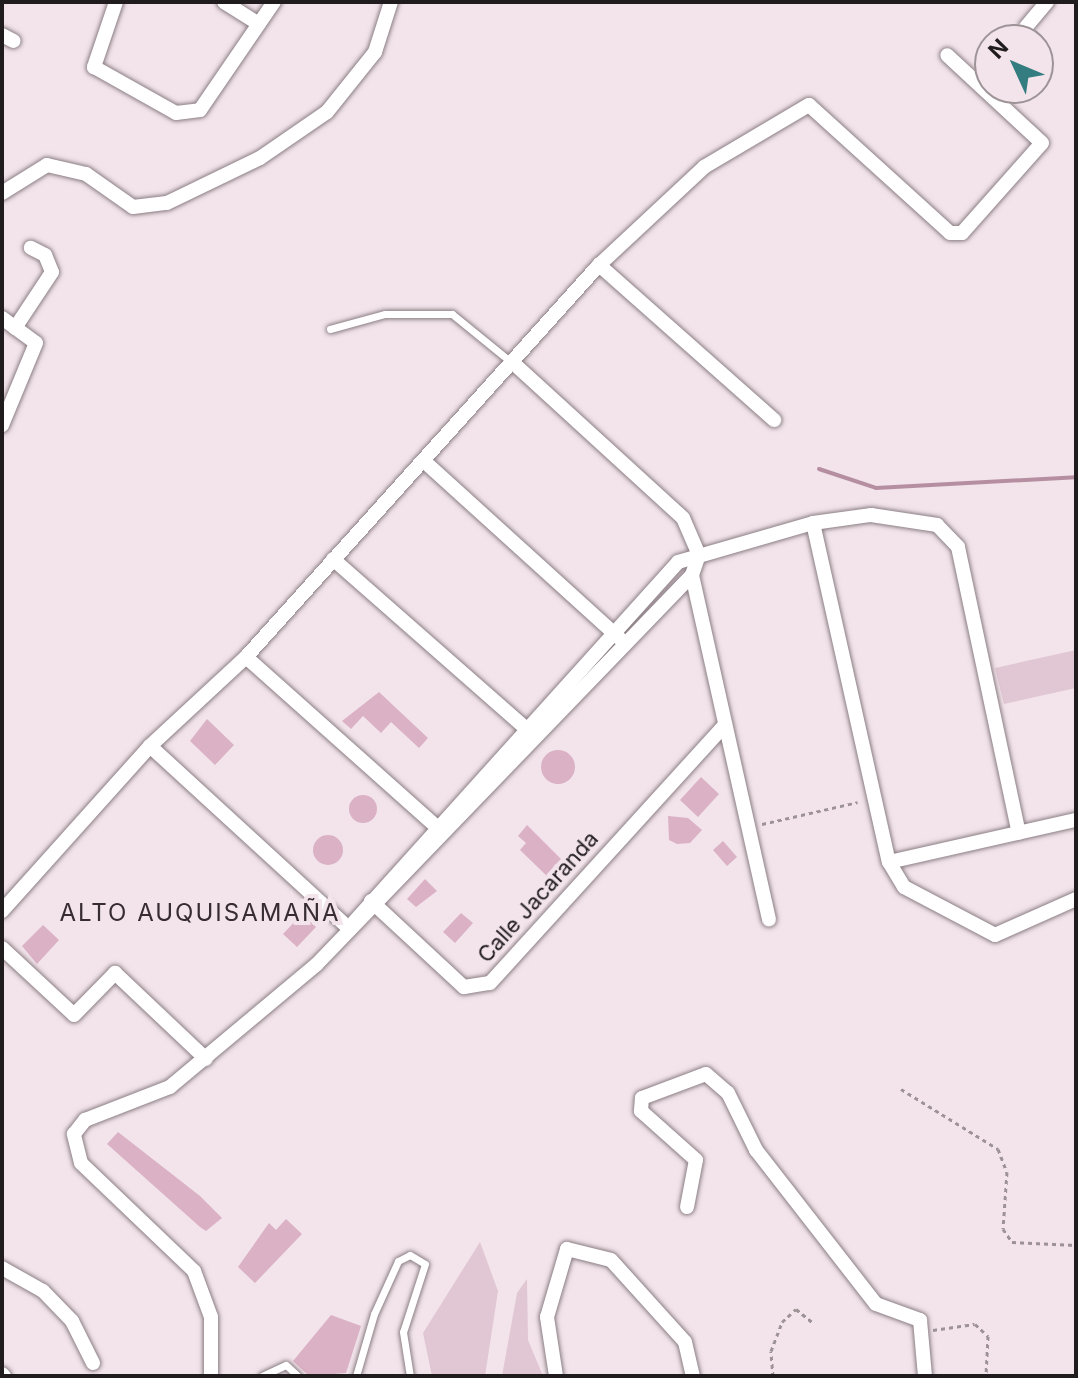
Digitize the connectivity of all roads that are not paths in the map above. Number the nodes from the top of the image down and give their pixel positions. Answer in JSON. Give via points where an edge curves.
{"nodes":[{"id":1,"x":116,"y":2,"type":"edge"},
{"id":2,"x":224,"y":2,"type":"edge"},
{"id":3,"x":274,"y":2,"type":"edge"},
{"id":4,"x":391,"y":2,"type":"edge"},
{"id":5,"x":1047,"y":2,"type":"edge"},
{"id":6,"x":259,"y":24,"type":"junction"},
{"id":7,"x":1029,"y":24,"type":"edge"},
{"id":8,"x":947,"y":55,"type":"dead end"},
{"id":9,"x":2,"y":193,"type":"edge"},
{"id":10,"x":31,"y":248,"type":"dead end"},
{"id":11,"x":599,"y":265,"type":"junction"},
{"id":12,"x":2,"y":318,"type":"edge"},
{"id":13,"x":15,"y":328,"type":"junction"},
{"id":14,"x":330,"y":329,"type":"dead end"},
{"id":15,"x":513,"y":363,"type":"junction"},
{"id":16,"x":774,"y":420,"type":"dead end"},
{"id":17,"x":2,"y":425,"type":"edge"},
{"id":18,"x":425,"y":462,"type":"junction"},
{"id":19,"x":813,"y":523,"type":"junction"},
{"id":20,"x":699,"y":555,"type":"junction"},
{"id":21,"x":333,"y":559,"type":"junction"},
{"id":22,"x":692,"y":575,"type":"junction"},
{"id":23,"x":612,"y":633,"type":"junction"},
{"id":24,"x":625,"y":644,"type":"junction"},
{"id":25,"x":246,"y":657,"type":"junction"},
{"id":26,"x":725,"y":725,"type":"junction"},
{"id":27,"x":531,"y":734,"type":"junction"},
{"id":28,"x":150,"y":746,"type":"junction"},
{"id":29,"x":1076,"y":820,"type":"edge"},
{"id":30,"x":440,"y":831,"type":"junction"},
{"id":31,"x":1019,"y":833,"type":"junction"},
{"id":32,"x":889,"y":862,"type":"junction"},
{"id":33,"x":1076,"y":899,"type":"edge"},
{"id":34,"x":373,"y":903,"type":"junction"},
{"id":35,"x":2,"y":911,"type":"edge"},
{"id":36,"x":769,"y":919,"type":"dead end"},
{"id":37,"x":350,"y":929,"type":"junction"},
{"id":38,"x":2,"y":948,"type":"edge"},
{"id":39,"x":206,"y":1059,"type":"junction"},
{"id":40,"x":687,"y":1207,"type":"dead end"},
{"id":41,"x":2,"y":1268,"type":"edge"},
{"id":42,"x":93,"y":1363,"type":"dead end"},
{"id":43,"x":211,"y":1376,"type":"edge"},
{"id":44,"x":262,"y":1376,"type":"edge"},
{"id":45,"x":298,"y":1376,"type":"edge"},
{"id":46,"x":356,"y":1376,"type":"edge"},
{"id":47,"x":410,"y":1376,"type":"edge"},
{"id":48,"x":556,"y":1376,"type":"edge"},
{"id":49,"x":693,"y":1376,"type":"edge"},
{"id":50,"x":925,"y":1376,"type":"edge"}],
"edges":[{"from":1,"to":6,"type":"street","via":[[94,67],[176,113],[200,110]]},
{"from":2,"to":6,"type":"street"},
{"from":3,"to":6,"type":"street"},
{"from":4,"to":9,"type":"street","via":[[375,52],[327,112],[260,158],[167,203],[133,207],[86,174],[47,165]]},
{"from":5,"to":7,"type":"street"},
{"from":8,"to":11,"type":"street","via":[[1042,143],[962,233],[950,233],[809,105],[704,167]]},
{"from":10,"to":13,"type":"street","via":[[45,255],[52,272]]},
{"from":11,"to":15,"type":"street"},
{"from":11,"to":16,"type":"street"},
{"from":12,"to":13,"type":"street"},
{"from":13,"to":17,"type":"street","via":[[36,343]]},
{"from":14,"to":15,"type":"lane","via":[[385,314],[452,314]]},
{"from":15,"to":18,"type":"street"},
{"from":15,"to":20,"type":"street","via":[[683,518]]},
{"from":18,"to":21,"type":"street"},
{"from":18,"to":23,"type":"street"},
{"from":19,"to":20,"type":"street"},
{"from":19,"to":31,"type":"street","via":[[889,514],[937,525],[953,540]]},
{"from":19,"to":32,"type":"street"},
{"from":20,"to":22,"type":"street"},
{"from":20,"to":23,"type":"street","via":[[678,562]]},
{"from":21,"to":25,"type":"street"},
{"from":21,"to":27,"type":"street"},
{"from":22,"to":24,"type":"street"},
{"from":22,"to":26,"type":"street"},
{"from":23,"to":24,"type":"street"},
{"from":23,"to":27,"type":"street"},
{"from":24,"to":27,"type":"street"},
{"from":25,"to":28,"type":"street"},
{"from":25,"to":30,"type":"street"},
{"from":26,"to":34,"type":"street","name":"Calle Jacaranda","via":[[490,983],[464,987]]},
{"from":26,"to":36,"type":"street"},
{"from":27,"to":30,"type":"street"},
{"from":28,"to":35,"type":"street"},
{"from":28,"to":37,"type":"street"},
{"from":29,"to":31,"type":"street"},
{"from":30,"to":34,"type":"street"},
{"from":31,"to":32,"type":"street"},
{"from":32,"to":33,"type":"street","via":[[904,887],[995,935]]},
{"from":34,"to":37,"type":"street"},
{"from":37,"to":39,"type":"street"},
{"from":38,"to":39,"type":"street","via":[[74,1015],[115,973]]},
{"from":39,"to":43,"type":"street","via":[[170,1087],[85,1120],[73,1147],[194,1271],[211,1317]]},
{"from":40,"to":50,"type":"street","via":[[696,1160],[641,1111],[642,1098],[706,1074],[728,1093],[756,1150],[876,1304],[920,1320],[926,1330]]},
{"from":41,"to":42,"type":"street","via":[[43,1291],[72,1321]]},
{"from":44,"to":45,"type":"lane","via":[[286,1365]]},
{"from":46,"to":47,"type":"lane","via":[[374,1314],[398,1261],[410,1255],[425,1264],[403,1332]]},
{"from":48,"to":49,"type":"street","via":[[547,1317],[567,1249],[611,1260],[685,1342]]}]}
